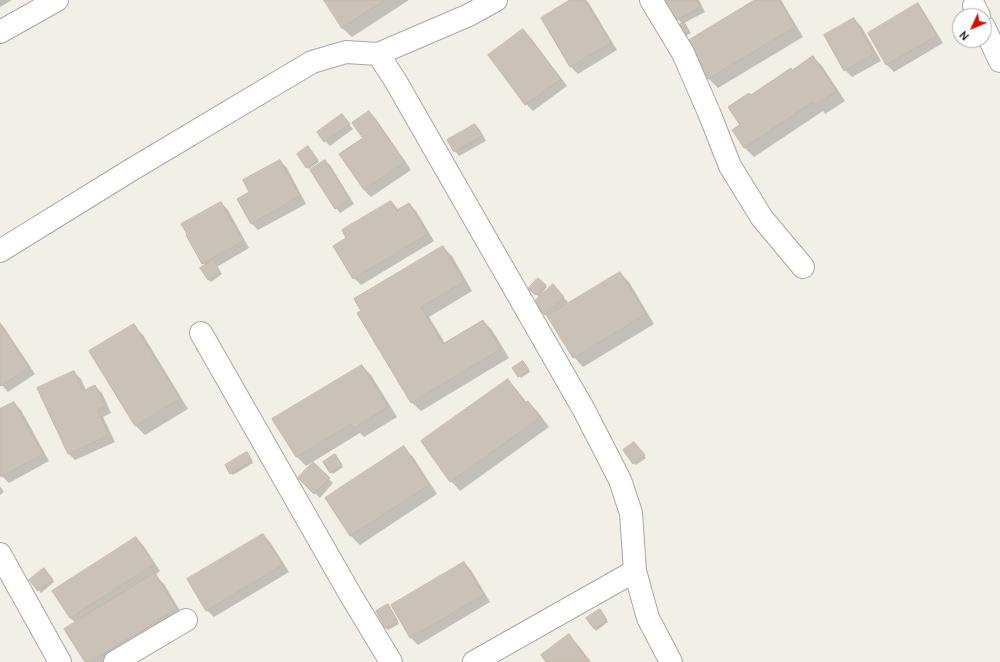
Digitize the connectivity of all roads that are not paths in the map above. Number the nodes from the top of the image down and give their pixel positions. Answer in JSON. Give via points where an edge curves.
{"nodes":[{"id":1,"x":56,"y":0,"type":"edge"},
{"id":2,"x":496,"y":0,"type":"edge"},
{"id":3,"x":651,"y":0,"type":"edge"},
{"id":4,"x":0,"y":32,"type":"edge"},
{"id":5,"x":992,"y":44,"type":"edge"},
{"id":6,"x":378,"y":54,"type":"junction"},
{"id":7,"x":1000,"y":61,"type":"edge"},
{"id":8,"x":0,"y":251,"type":"edge"},
{"id":9,"x":803,"y":267,"type":"dead end"},
{"id":10,"x":201,"y":333,"type":"dead end"},
{"id":11,"x":0,"y":554,"type":"edge"},
{"id":12,"x":635,"y":570,"type":"junction"},
{"id":13,"x":186,"y":620,"type":"dead end"},
{"id":14,"x":60,"y":662,"type":"edge"},
{"id":15,"x":115,"y":662,"type":"edge"},
{"id":16,"x":391,"y":662,"type":"edge"},
{"id":17,"x":474,"y":662,"type":"edge"},
{"id":18,"x":671,"y":662,"type":"edge"}],
"edges":[{"from":1,"to":4,"type":"street"},
{"from":2,"to":6,"type":"street","via":[[469,15]]},
{"from":3,"to":9,"type":"street","via":[[683,53],[730,166],[762,218]]},
{"from":5,"to":7,"type":"street"},
{"from":6,"to":8,"type":"street","via":[[346,52],[312,62]]},
{"from":6,"to":12,"type":"street","via":[[584,410],[620,480],[631,513]]},
{"from":10,"to":16,"type":"street"},
{"from":11,"to":14,"type":"street"},
{"from":12,"to":17,"type":"street"},
{"from":12,"to":18,"type":"street","via":[[648,618]]},
{"from":13,"to":15,"type":"street"}]}
